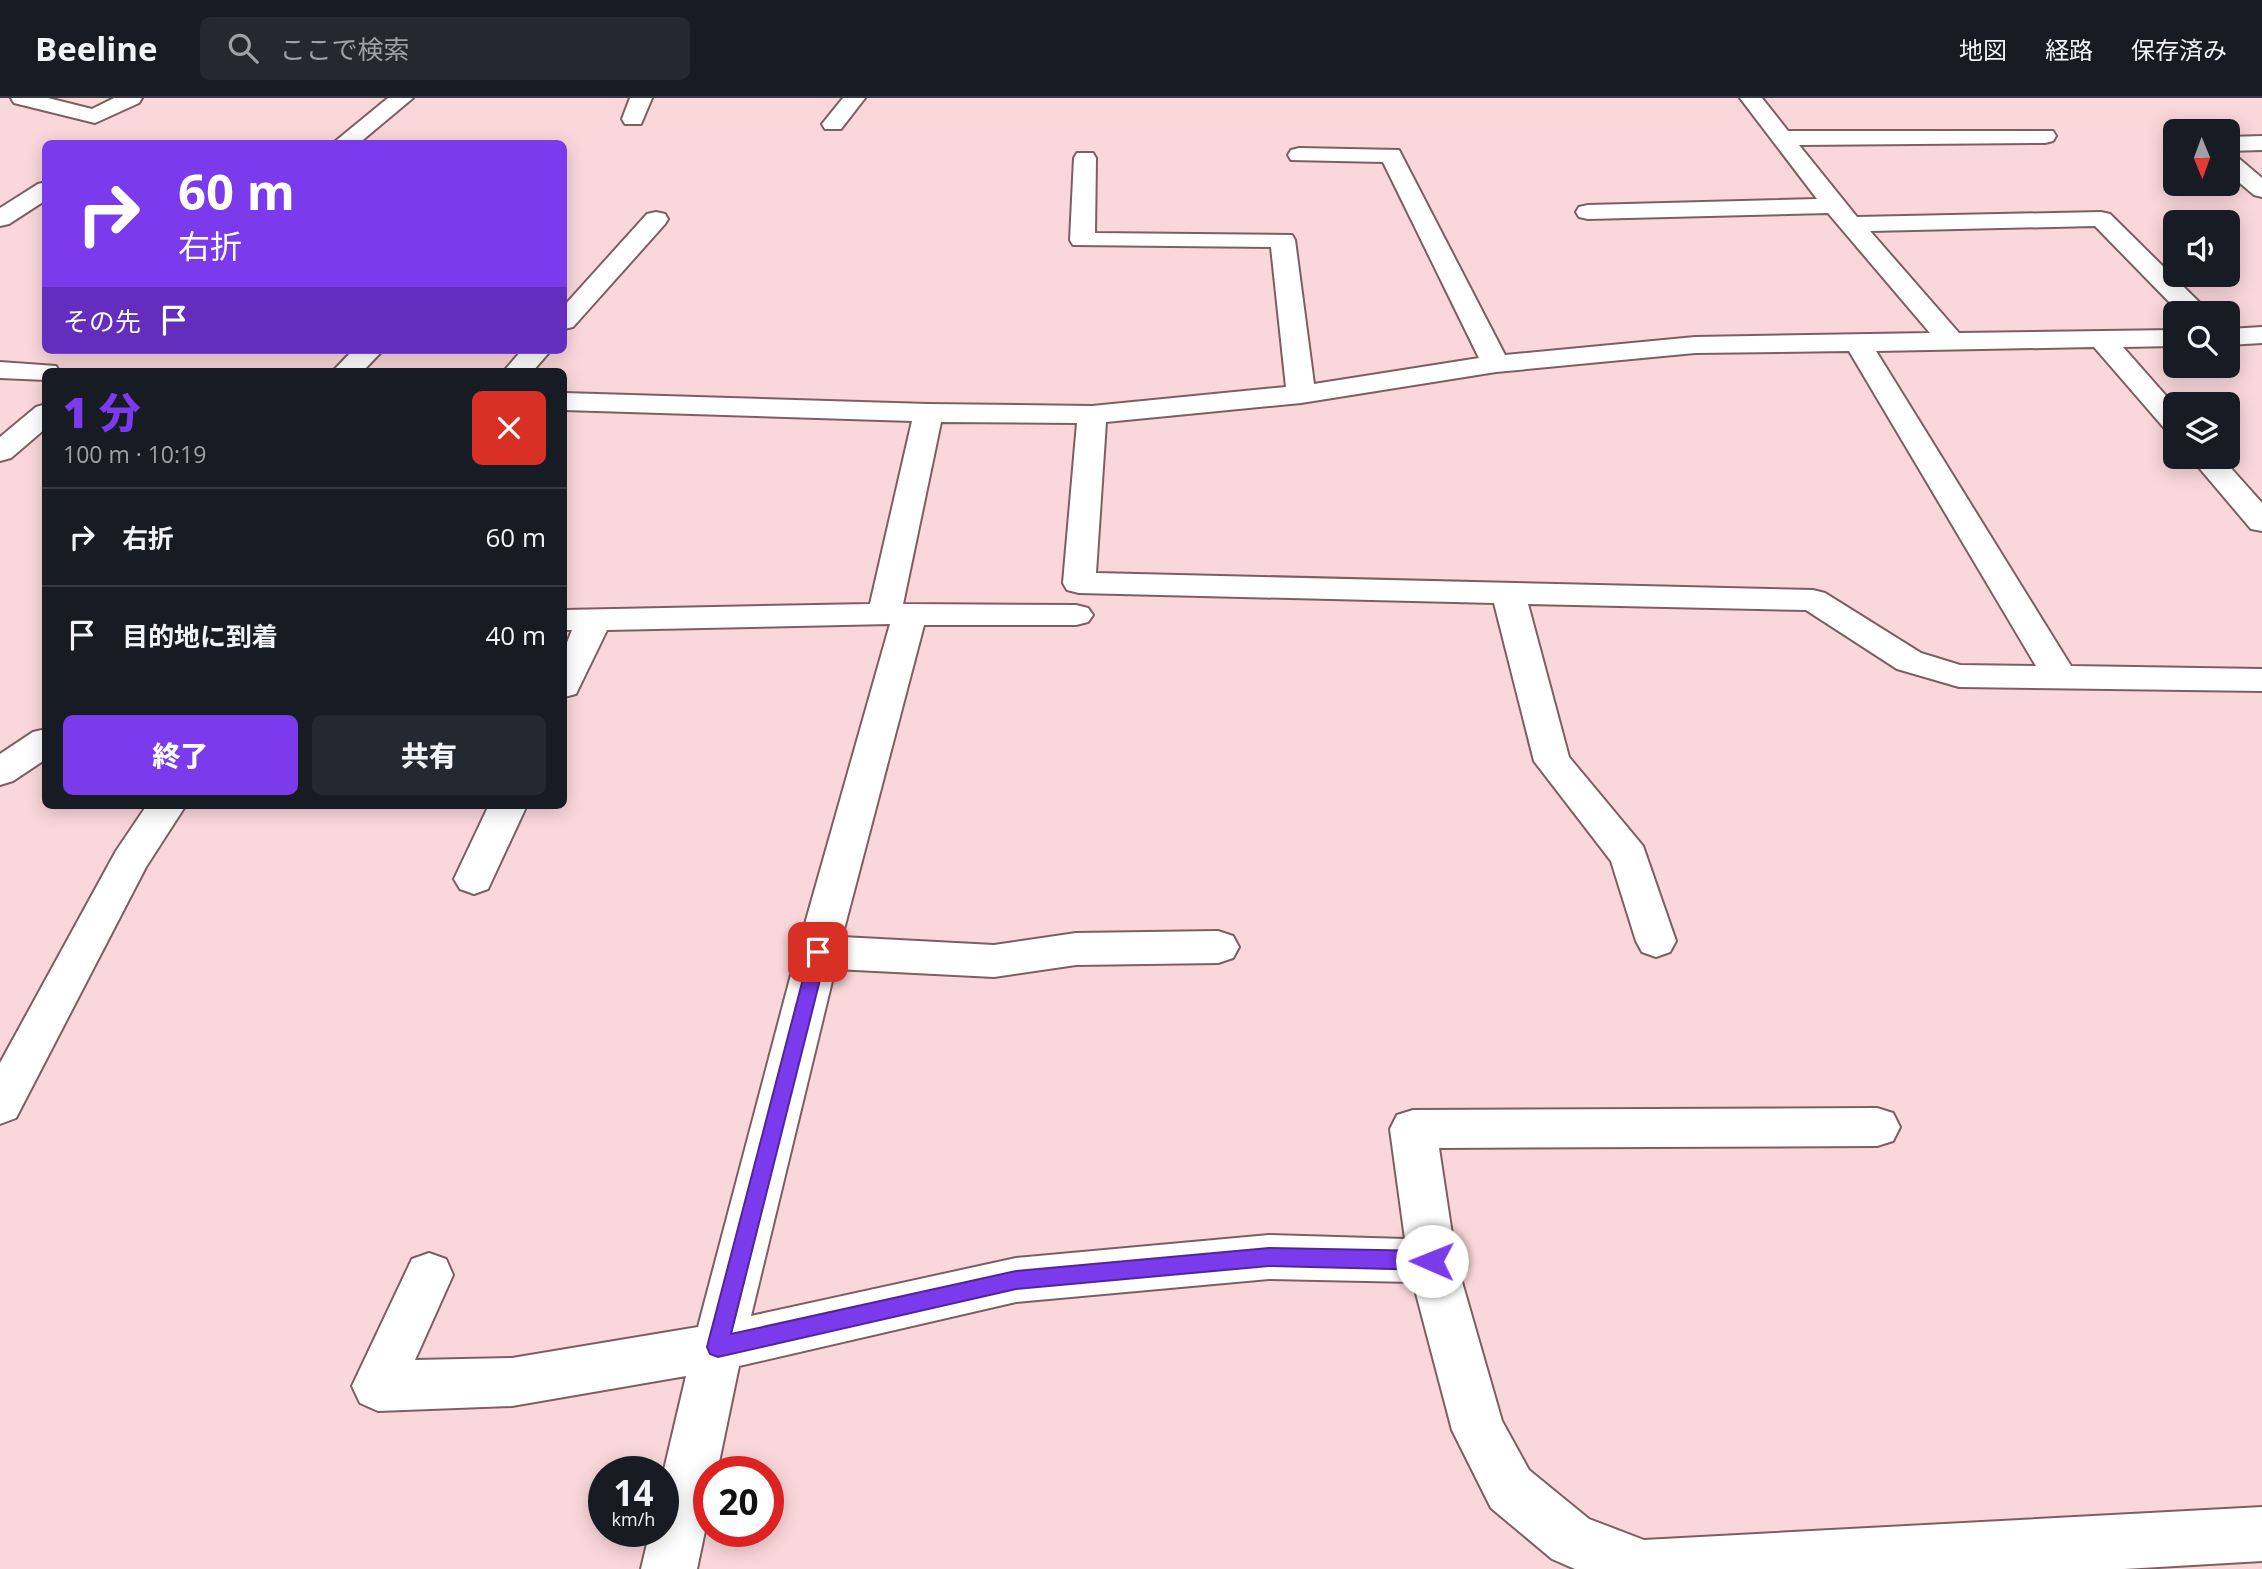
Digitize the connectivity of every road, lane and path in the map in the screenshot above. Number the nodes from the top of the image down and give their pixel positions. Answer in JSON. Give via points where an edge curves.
{"nodes":[{"id":1,"x":22,"y":98,"type":"edge"},
{"id":2,"x":131,"y":98,"type":"edge"},
{"id":3,"x":402,"y":98,"type":"edge"},
{"id":4,"x":641,"y":98,"type":"edge"},
{"id":5,"x":854,"y":98,"type":"edge"},
{"id":6,"x":1751,"y":98,"type":"edge"},
{"id":7,"x":633,"y":119,"type":"dead end"},
{"id":8,"x":833,"y":124,"type":"dead end"},
{"id":9,"x":2045,"y":136,"type":"dead end"},
{"id":10,"x":1783,"y":138,"type":"junction"},
{"id":11,"x":348,"y":140,"type":"edge"},
{"id":12,"x":2262,"y":143,"type":"edge"},
{"id":13,"x":2240,"y":144,"type":"edge"},
{"id":14,"x":1299,"y":155,"type":"dead end"},
{"id":15,"x":1085,"y":158,"type":"dead end"},
{"id":16,"x":2240,"y":171,"type":"edge"},
{"id":17,"x":2262,"y":190,"type":"edge"},
{"id":18,"x":42,"y":192,"type":"edge"},
{"id":19,"x":1588,"y":212,"type":"dead end"},
{"id":20,"x":1843,"y":215,"type":"junction"},
{"id":21,"x":0,"y":219,"type":"edge"},
{"id":22,"x":656,"y":219,"type":"dead end"},
{"id":23,"x":2183,"y":301,"type":"edge"},
{"id":24,"x":567,"y":318,"type":"edge"},
{"id":25,"x":2163,"y":338,"type":"edge"},
{"id":26,"x":2102,"y":340,"type":"junction"},
{"id":27,"x":1952,"y":342,"type":"junction"},
{"id":28,"x":1858,"y":343,"type":"junction"},
{"id":29,"x":365,"y":354,"type":"edge"},
{"id":30,"x":533,"y":354,"type":"edge"},
{"id":31,"x":1496,"y":365,"type":"junction"},
{"id":32,"x":350,"y":368,"type":"edge"},
{"id":33,"x":521,"y":368,"type":"edge"},
{"id":34,"x":0,"y":370,"type":"edge"},
{"id":35,"x":42,"y":372,"type":"edge"},
{"id":36,"x":1301,"y":394,"type":"junction"},
{"id":37,"x":567,"y":401,"type":"edge"},
{"id":38,"x":2163,"y":409,"type":"edge"},
{"id":39,"x":928,"y":413,"type":"junction"},
{"id":40,"x":1092,"y":415,"type":"junction"},
{"id":41,"x":42,"y":416,"type":"edge"},
{"id":42,"x":0,"y":452,"type":"edge"},
{"id":43,"x":2216,"y":469,"type":"edge"},
{"id":44,"x":2262,"y":522,"type":"edge"},
{"id":45,"x":1508,"y":592,"type":"junction"},
{"id":46,"x":897,"y":614,"type":"junction"},
{"id":47,"x":1076,"y":615,"type":"dead end"},
{"id":48,"x":579,"y":619,"type":"edge"},
{"id":49,"x":567,"y":673,"type":"edge"},
{"id":50,"x":2061,"y":678,"type":"junction"},
{"id":51,"x":2262,"y":680,"type":"edge"},
{"id":52,"x":42,"y":744,"type":"edge"},
{"id":53,"x":0,"y":772,"type":"edge"},
{"id":54,"x":164,"y":809,"type":"edge"},
{"id":55,"x":506,"y":809,"type":"edge"},
{"id":56,"x":474,"y":878,"type":"dead end"},
{"id":57,"x":1656,"y":941,"type":"dead end"},
{"id":58,"x":1218,"y":947,"type":"dead end"},
{"id":59,"x":818,"y":952,"type":"junction"},
{"id":60,"x":0,"y":1105,"type":"edge"},
{"id":61,"x":1877,"y":1127,"type":"dead end"},
{"id":62,"x":1432,"y":1261,"type":"junction"},
{"id":63,"x":429,"y":1275,"type":"dead end"},
{"id":64,"x":718,"y":1347,"type":"junction"},
{"id":65,"x":2262,"y":1534,"type":"edge"},
{"id":66,"x":2077,"y":1557,"type":"edge"},
{"id":67,"x":670,"y":1569,"type":"edge"},
{"id":68,"x":1644,"y":1569,"type":"edge"}],
"edges":[{"from":1,"to":2,"type":"street","via":[[95,116]]},
{"from":3,"to":11,"type":"street"},
{"from":4,"to":7,"type":"street"},
{"from":5,"to":8,"type":"street"},
{"from":6,"to":10,"type":"street"},
{"from":9,"to":10,"type":"street"},
{"from":10,"to":20,"type":"street"},
{"from":12,"to":13,"type":"street"},
{"from":14,"to":31,"type":"street","via":[[1391,155]]},
{"from":15,"to":36,"type":"street","via":[[1082,240],[1283,240]]},
{"from":16,"to":17,"type":"street"},
{"from":18,"to":21,"type":"street"},
{"from":19,"to":20,"type":"street"},
{"from":20,"to":23,"type":"street","via":[[2101,219]]},
{"from":20,"to":27,"type":"street"},
{"from":22,"to":24,"type":"street"},
{"from":25,"to":26,"type":"street"},
{"from":26,"to":27,"type":"street"},
{"from":26,"to":38,"type":"street"},
{"from":27,"to":28,"type":"street"},
{"from":28,"to":31,"type":"street","via":[[1695,345]]},
{"from":28,"to":50,"type":"street"},
{"from":29,"to":32,"type":"street"},
{"from":30,"to":33,"type":"street"},
{"from":31,"to":36,"type":"street"},
{"from":34,"to":35,"type":"street"},
{"from":36,"to":40,"type":"street"},
{"from":37,"to":39,"type":"street"},
{"from":39,"to":40,"type":"street"},
{"from":39,"to":46,"type":"street"},
{"from":40,"to":45,"type":"street","via":[[1079,583]]},
{"from":41,"to":42,"type":"street"},
{"from":43,"to":44,"type":"street"},
{"from":45,"to":50,"type":"street","via":[[1813,600],[1909,661],[1959,676]]},
{"from":45,"to":57,"type":"street","via":[[1552,761],[1629,856]]},
{"from":46,"to":47,"type":"street"},
{"from":46,"to":48,"type":"street"},
{"from":46,"to":59,"type":"street"},
{"from":48,"to":49,"type":"street"},
{"from":50,"to":51,"type":"street"},
{"from":52,"to":53,"type":"street"},
{"from":54,"to":60,"type":"street","via":[[130,861]]},
{"from":55,"to":56,"type":"street"},
{"from":58,"to":59,"type":"street","via":[[1076,949],[994,961]]},
{"from":59,"to":64,"type":"street"},
{"from":61,"to":62,"type":"street","via":[[1413,1129]]},
{"from":62,"to":64,"type":"street","via":[[1269,1257],[1016,1280]]},
{"from":62,"to":68,"type":"street","via":[[1478,1430],[1510,1489],[1571,1540]]},
{"from":63,"to":64,"type":"street","via":[[378,1385],[513,1382]]},
{"from":64,"to":67,"type":"street"},
{"from":65,"to":66,"type":"street"},
{"from":66,"to":68,"type":"street"}]}
